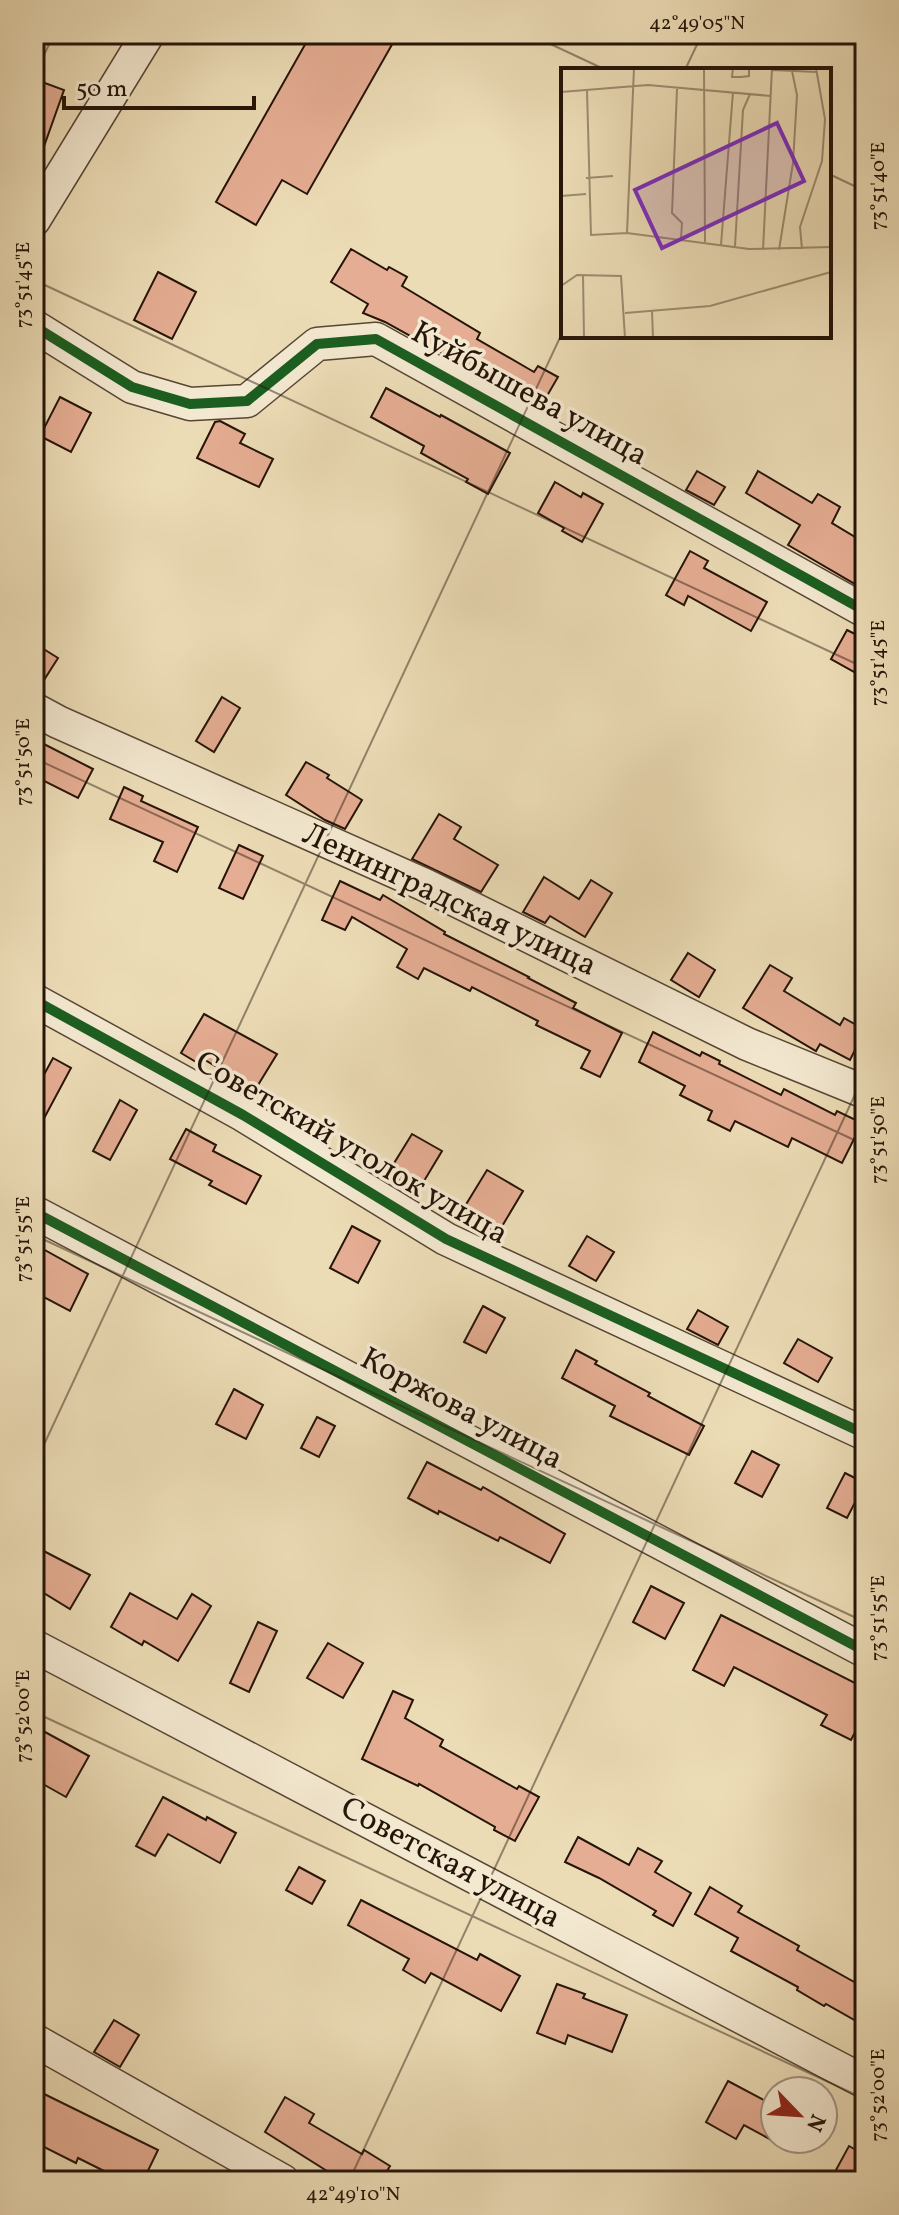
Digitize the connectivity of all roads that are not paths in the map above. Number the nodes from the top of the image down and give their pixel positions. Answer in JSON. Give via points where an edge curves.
{"nodes":[{"id":1,"x":148,"y":34,"type":"edge"},
{"id":2,"x":34,"y":220,"type":"edge"},
{"id":3,"x":34,"y":326,"type":"edge"},
{"id":4,"x":865,"y":611,"type":"edge"},
{"id":5,"x":34,"y":709,"type":"edge"},
{"id":6,"x":34,"y":1000,"type":"edge"},
{"id":7,"x":865,"y":1092,"type":"edge"},
{"id":8,"x":34,"y":1212,"type":"edge"},
{"id":9,"x":865,"y":1434,"type":"edge"},
{"id":10,"x":34,"y":1646,"type":"edge"},
{"id":11,"x":865,"y":1651,"type":"edge"},
{"id":12,"x":34,"y":2040,"type":"edge"},
{"id":13,"x":865,"y":2082,"type":"edge"},
{"id":14,"x":283,"y":2181,"type":"edge"}],
"edges":[{"from":1,"to":2,"type":"street"},
{"from":3,"to":4,"type":"street","name":"Куйбышева улица","via":[[132,387],[190,404],[247,401],[317,344],[376,339]]},
{"from":5,"to":7,"type":"street","name":"Ленинградская улица","via":[[425,885],[747,1044]]},
{"from":6,"to":9,"type":"street","name":"Советский уголок улица","via":[[243,1115],[446,1239]]},
{"from":8,"to":11,"type":"street","name":"Коржова улица"},
{"from":10,"to":13,"type":"street","name":"Советская улица"},
{"from":12,"to":14,"type":"street"}]}
